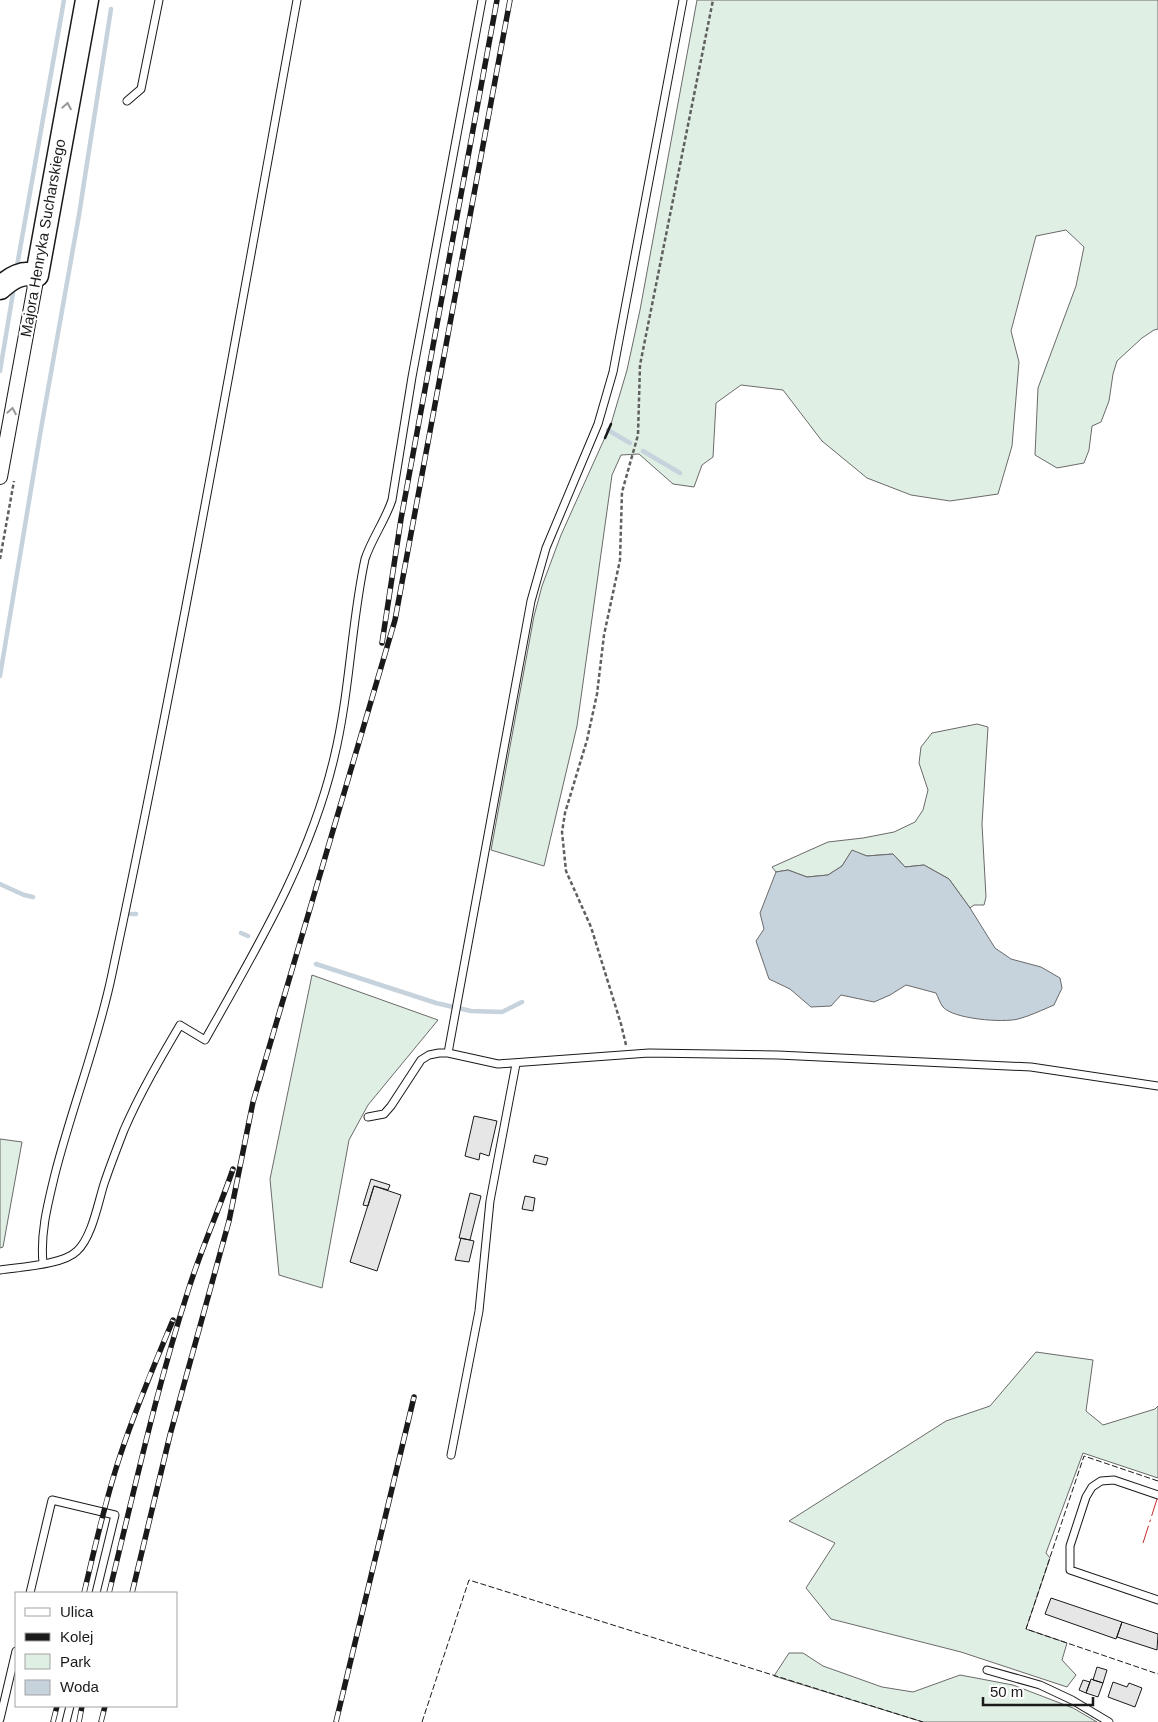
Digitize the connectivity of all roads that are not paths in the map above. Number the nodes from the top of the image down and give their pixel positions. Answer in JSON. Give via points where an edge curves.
{"nodes":[{"id":1,"x":87,"y":0,"type":"edge"},
{"id":2,"x":159,"y":0,"type":"edge"},
{"id":3,"x":297,"y":0,"type":"edge"},
{"id":4,"x":482,"y":0,"type":"edge"},
{"id":5,"x":683,"y":0,"type":"edge"},
{"id":6,"x":127,"y":101,"type":"dead end"},
{"id":7,"x":37,"y":275,"type":"junction"},
{"id":8,"x":0,"y":288,"type":"edge"},
{"id":9,"x":0,"y":477,"type":"edge"},
{"id":10,"x":448,"y":1053,"type":"junction"},
{"id":11,"x":516,"y":1064,"type":"junction"},
{"id":12,"x":1158,"y":1086,"type":"edge"},
{"id":13,"x":368,"y":1117,"type":"dead end"},
{"id":14,"x":43,"y":1263,"type":"junction"},
{"id":15,"x":0,"y":1270,"type":"edge"},
{"id":16,"x":451,"y":1455,"type":"dead end"},
{"id":17,"x":1158,"y":1495,"type":"edge"},
{"id":18,"x":30,"y":1592,"type":"edge"},
{"id":19,"x":96,"y":1592,"type":"edge"},
{"id":20,"x":1158,"y":1600,"type":"edge"},
{"id":21,"x":15,"y":1655,"type":"edge"},
{"id":22,"x":987,"y":1670,"type":"dead end"},
{"id":23,"x":70,"y":1707,"type":"edge"},
{"id":24,"x":0,"y":1720,"type":"edge"},
{"id":25,"x":66,"y":1722,"type":"edge"},
{"id":26,"x":1109,"y":1722,"type":"edge"}],
"edges":[{"from":7,"to":1,"type":"highway","name":"Majora Henryka Sucharskiego","one_way":true},
{"from":2,"to":6,"type":"lane","via":[[141,89]]},
{"from":3,"to":14,"type":"lane","via":[[159,744],[106,1002],[53,1185],[41,1245]]},
{"from":4,"to":14,"type":"lane","via":[[392,500],[365,559],[341,725],[318,815],[272,921],[205,1040],[180,1025],[150,1077],[114,1156],[84,1242],[72,1255]]},
{"from":5,"to":10,"type":"lane","via":[[613,372],[595,432],[546,548],[531,601]]},
{"from":7,"to":8,"type":"highway","via":[[22,274]]},
{"from":9,"to":7,"type":"street","name":"Majora Henryka Sucharskiego","one_way":true},
{"from":10,"to":11,"type":"lane"},
{"from":10,"to":13,"type":"lane","via":[[429,1055],[421,1060],[384,1114]]},
{"from":11,"to":12,"type":"lane","via":[[649,1053],[778,1055],[1031,1067]]},
{"from":11,"to":16,"type":"lane","via":[[490,1201],[479,1310]]},
{"from":14,"to":15,"type":"lane"},
{"from":17,"to":20,"type":"lane","via":[[1114,1480],[1101,1481],[1092,1487],[1070,1546],[1070,1570]]},
{"from":18,"to":19,"type":"lane","via":[[52,1500],[115,1515]]},
{"from":21,"to":24,"type":"lane"},
{"from":22,"to":26,"type":"lane","via":[[1040,1685]]},
{"from":23,"to":25,"type":"lane"}]}
